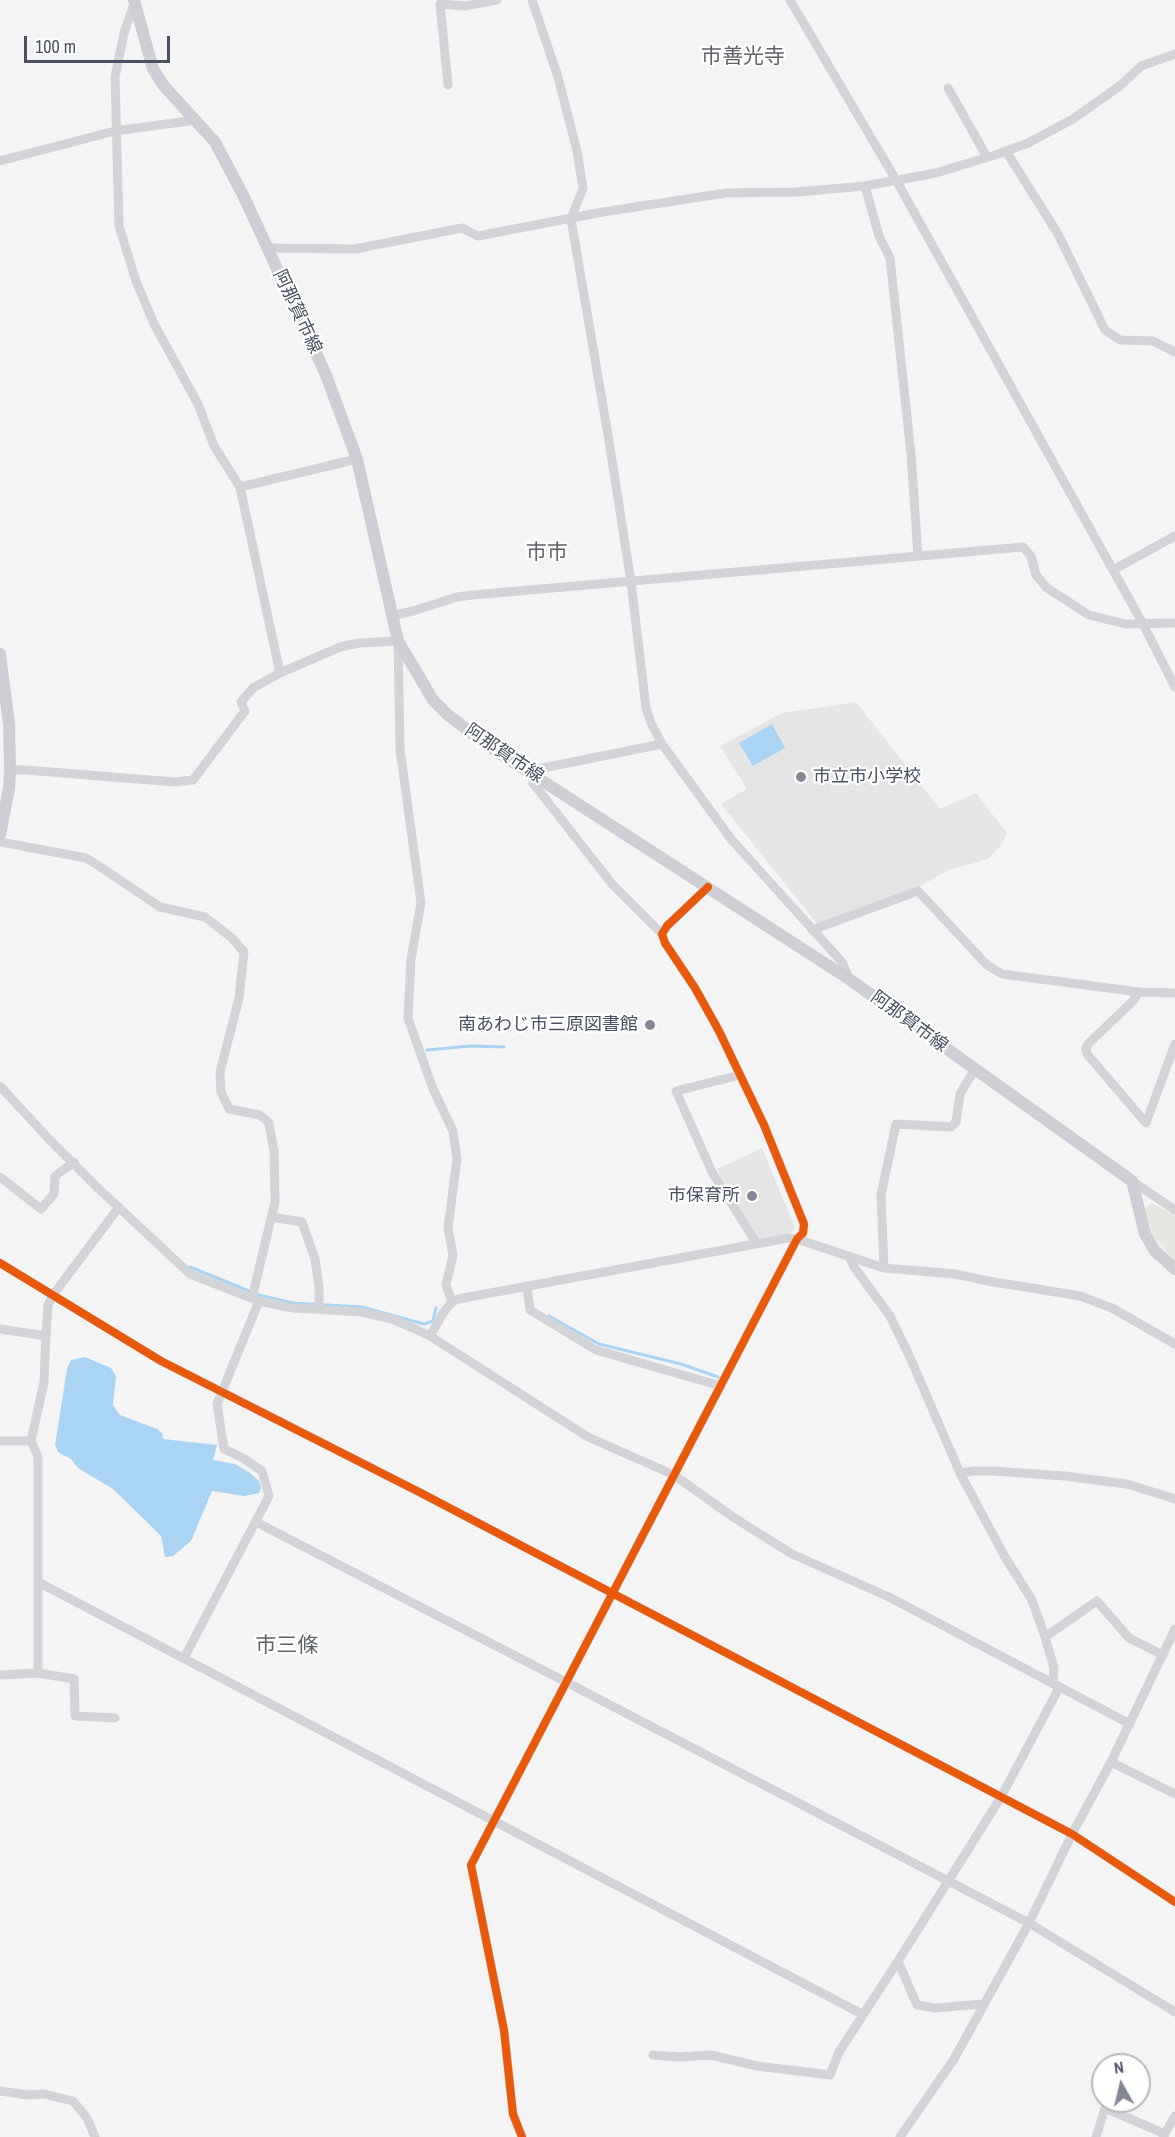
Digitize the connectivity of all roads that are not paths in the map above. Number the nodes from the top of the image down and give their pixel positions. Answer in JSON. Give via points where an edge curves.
{"nodes":[{"id":1,"x":497,"y":0,"type":"edge"},
{"id":2,"x":532,"y":0,"type":"edge"},
{"id":3,"x":790,"y":0,"type":"edge"},
{"id":4,"x":134,"y":2,"type":"edge"},
{"id":5,"x":1175,"y":54,"type":"edge"},
{"id":6,"x":448,"y":85,"type":"dead end"},
{"id":7,"x":948,"y":88,"type":"dead end"},
{"id":8,"x":195,"y":120,"type":"junction"},
{"id":9,"x":116,"y":131,"type":"junction"},
{"id":10,"x":1006,"y":151,"type":"junction"},
{"id":11,"x":987,"y":157,"type":"junction"},
{"id":12,"x":0,"y":161,"type":"edge"},
{"id":13,"x":896,"y":180,"type":"junction"},
{"id":14,"x":865,"y":186,"type":"junction"},
{"id":15,"x":570,"y":219,"type":"junction"},
{"id":16,"x":267,"y":248,"type":"junction"},
{"id":17,"x":1175,"y":352,"type":"edge"},
{"id":18,"x":357,"y":459,"type":"junction"},
{"id":19,"x":240,"y":487,"type":"junction"},
{"id":20,"x":1175,"y":536,"type":"edge"},
{"id":21,"x":918,"y":556,"type":"junction"},
{"id":22,"x":1113,"y":570,"type":"junction"},
{"id":23,"x":631,"y":582,"type":"junction"},
{"id":24,"x":391,"y":616,"type":"junction"},
{"id":25,"x":1175,"y":623,"type":"edge"},
{"id":26,"x":1143,"y":624,"type":"junction"},
{"id":27,"x":398,"y":642,"type":"junction"},
{"id":28,"x":0,"y":654,"type":"edge"},
{"id":29,"x":280,"y":673,"type":"junction"},
{"id":30,"x":1175,"y":687,"type":"edge"},
{"id":31,"x":662,"y":744,"type":"junction"},
{"id":32,"x":10,"y":770,"type":"junction"},
{"id":33,"x":530,"y":773,"type":"junction"},
{"id":34,"x":0,"y":835,"type":"edge"},
{"id":35,"x":0,"y":842,"type":"edge"},
{"id":36,"x":708,"y":887,"type":"junction"},
{"id":37,"x":812,"y":930,"type":"junction"},
{"id":38,"x":662,"y":934,"type":"junction"},
{"id":39,"x":849,"y":979,"type":"junction"},
{"id":40,"x":1138,"y":992,"type":"junction"},
{"id":41,"x":1175,"y":993,"type":"edge"},
{"id":42,"x":1175,"y":1044,"type":"edge"},
{"id":43,"x":975,"y":1069,"type":"junction"},
{"id":44,"x":740,"y":1075,"type":"junction"},
{"id":45,"x":0,"y":1086,"type":"edge"},
{"id":46,"x":74,"y":1162,"type":"junction"},
{"id":47,"x":0,"y":1177,"type":"edge"},
{"id":48,"x":1132,"y":1181,"type":"junction"},
{"id":49,"x":119,"y":1207,"type":"junction"},
{"id":50,"x":1175,"y":1210,"type":"edge"},
{"id":51,"x":271,"y":1217,"type":"junction"},
{"id":52,"x":798,"y":1239,"type":"junction"},
{"id":53,"x":757,"y":1244,"type":"junction"},
{"id":54,"x":849,"y":1256,"type":"junction"},
{"id":55,"x":0,"y":1263,"type":"edge"},
{"id":56,"x":884,"y":1268,"type":"junction"},
{"id":57,"x":1175,"y":1269,"type":"edge"},
{"id":58,"x":527,"y":1287,"type":"junction"},
{"id":59,"x":52,"y":1295,"type":"junction"},
{"id":60,"x":255,"y":1299,"type":"junction"},
{"id":61,"x":452,"y":1302,"type":"junction"},
{"id":62,"x":319,"y":1309,"type":"junction"},
{"id":63,"x":0,"y":1329,"type":"edge"},
{"id":64,"x":45,"y":1336,"type":"junction"},
{"id":65,"x":430,"y":1336,"type":"junction"},
{"id":66,"x":1175,"y":1344,"type":"edge"},
{"id":67,"x":721,"y":1386,"type":"junction"},
{"id":68,"x":221,"y":1391,"type":"junction"},
{"id":69,"x":0,"y":1441,"type":"edge"},
{"id":70,"x":31,"y":1441,"type":"junction"},
{"id":71,"x":960,"y":1473,"type":"junction"},
{"id":72,"x":674,"y":1475,"type":"junction"},
{"id":73,"x":1175,"y":1499,"type":"edge"},
{"id":74,"x":256,"y":1522,"type":"junction"},
{"id":75,"x":38,"y":1582,"type":"junction"},
{"id":76,"x":612,"y":1594,"type":"junction"},
{"id":77,"x":1175,"y":1629,"type":"edge"},
{"id":78,"x":1046,"y":1637,"type":"junction"},
{"id":79,"x":1162,"y":1654,"type":"junction"},
{"id":80,"x":184,"y":1658,"type":"junction"},
{"id":81,"x":38,"y":1673,"type":"junction"},
{"id":82,"x":0,"y":1675,"type":"edge"},
{"id":83,"x":566,"y":1682,"type":"junction"},
{"id":84,"x":1056,"y":1686,"type":"junction"},
{"id":85,"x":115,"y":1718,"type":"dead end"},
{"id":86,"x":1130,"y":1724,"type":"junction"},
{"id":87,"x":1112,"y":1762,"type":"junction"},
{"id":88,"x":1175,"y":1794,"type":"edge"},
{"id":89,"x":1001,"y":1797,"type":"junction"},
{"id":90,"x":494,"y":1821,"type":"junction"},
{"id":91,"x":1072,"y":1834,"type":"junction"},
{"id":92,"x":947,"y":1882,"type":"junction"},
{"id":93,"x":1175,"y":1902,"type":"edge"},
{"id":94,"x":1029,"y":1923,"type":"junction"},
{"id":95,"x":898,"y":1961,"type":"junction"},
{"id":96,"x":984,"y":2004,"type":"junction"},
{"id":97,"x":1175,"y":2012,"type":"edge"},
{"id":98,"x":862,"y":2014,"type":"junction"},
{"id":99,"x":653,"y":2055,"type":"dead end"},
{"id":100,"x":0,"y":2091,"type":"edge"},
{"id":101,"x":1175,"y":2116,"type":"edge"},
{"id":102,"x":1164,"y":2136,"type":"edge"},
{"id":103,"x":95,"y":2137,"type":"edge"},
{"id":104,"x":522,"y":2137,"type":"edge"},
{"id":105,"x":900,"y":2137,"type":"edge"},
{"id":106,"x":1096,"y":2137,"type":"edge"}],
"edges":[{"from":1,"to":6,"type":"street","via":[[465,6],[440,4]]},
{"from":2,"to":15,"type":"street","via":[[558,76],[577,151],[583,188]]},
{"from":3,"to":13,"type":"street"},
{"from":4,"to":8,"type":"main road","name":"阿那賀市線","via":[[153,69]]},
{"from":4,"to":9,"type":"street","via":[[116,77]]},
{"from":5,"to":10,"type":"street","via":[[1142,66],[1073,119]]},
{"from":7,"to":11,"type":"street"},
{"from":8,"to":9,"type":"street"},
{"from":8,"to":16,"type":"main road","name":"阿那賀市線","via":[[215,142]]},
{"from":9,"to":12,"type":"street"},
{"from":9,"to":19,"type":"street","via":[[119,226],[136,281],[154,324],[198,404],[214,446]]},
{"from":10,"to":11,"type":"street"},
{"from":10,"to":17,"type":"street","via":[[1058,234],[1105,330],[1120,340],[1153,340]]},
{"from":11,"to":13,"type":"street","via":[[936,173]]},
{"from":13,"to":14,"type":"street"},
{"from":13,"to":22,"type":"street"},
{"from":14,"to":15,"type":"street","via":[[726,193]]},
{"from":14,"to":21,"type":"street","via":[[879,236],[890,258]]},
{"from":15,"to":16,"type":"street","via":[[478,236],[462,228],[356,249]]},
{"from":15,"to":23,"type":"street"},
{"from":16,"to":18,"type":"main road","name":"阿那賀市線","via":[[326,375]]},
{"from":18,"to":19,"type":"street"},
{"from":18,"to":24,"type":"main road","name":"阿那賀市線"},
{"from":19,"to":29,"type":"street"},
{"from":20,"to":22,"type":"street"},
{"from":21,"to":23,"type":"street"},
{"from":21,"to":26,"type":"street","via":[[1023,547],[1047,588],[1089,615],[1118,623]]},
{"from":22,"to":26,"type":"street"},
{"from":23,"to":24,"type":"street","via":[[457,597]]},
{"from":23,"to":31,"type":"street","via":[[646,708]]},
{"from":24,"to":27,"type":"main road","name":"阿那賀市線"},
{"from":25,"to":26,"type":"street"},
{"from":26,"to":30,"type":"street"},
{"from":27,"to":29,"type":"street","via":[[340,647]]},
{"from":27,"to":33,"type":"main road","name":"阿那賀市線","via":[[433,700],[448,715]]},
{"from":27,"to":61,"type":"street","via":[[400,749],[421,903],[411,959],[408,1018],[455,1141],[457,1160],[448,1228],[453,1256],[446,1285]]},
{"from":28,"to":32,"type":"main road"},
{"from":29,"to":32,"type":"street","via":[[253,688],[241,702],[245,711],[193,780],[166,782]]},
{"from":31,"to":33,"type":"street"},
{"from":31,"to":37,"type":"street","via":[[731,839]]},
{"from":32,"to":34,"type":"main road"},
{"from":33,"to":36,"type":"main road","name":"阿那賀市線"},
{"from":33,"to":38,"type":"street","via":[[533,783],[612,884]]},
{"from":35,"to":51,"type":"street","via":[[86,858],[160,907],[206,917],[244,952],[239,998],[220,1072],[221,1092],[229,1109],[260,1115],[270,1123],[275,1202]]},
{"from":36,"to":38,"type":"street"},
{"from":36,"to":39,"type":"main road","name":"阿那賀市線"},
{"from":37,"to":39,"type":"street","via":[[842,962]]},
{"from":37,"to":40,"type":"street","via":[[918,891],[987,965],[1002,974]]},
{"from":38,"to":44,"type":"street"},
{"from":39,"to":43,"type":"main road","name":"阿那賀市線"},
{"from":40,"to":41,"type":"street"},
{"from":40,"to":42,"type":"street","via":[[1086,1048],[1146,1123]]},
{"from":43,"to":48,"type":"main road","name":"阿那賀市線"},
{"from":43,"to":56,"type":"street","via":[[960,1094],[956,1122],[951,1127],[896,1125],[881,1195]]},
{"from":44,"to":52,"type":"street","via":[[804,1224]]},
{"from":44,"to":53,"type":"street","via":[[676,1091],[712,1172]]},
{"from":45,"to":46,"type":"street"},
{"from":46,"to":47,"type":"street","via":[[55,1176],[54,1194],[41,1209]]},
{"from":46,"to":49,"type":"street"},
{"from":48,"to":50,"type":"street"},
{"from":48,"to":57,"type":"main road","via":[[1145,1234],[1155,1251]]},
{"from":49,"to":59,"type":"street"},
{"from":49,"to":60,"type":"street","via":[[190,1274]]},
{"from":51,"to":60,"type":"street"},
{"from":51,"to":62,"type":"street","via":[[303,1222],[315,1259]]},
{"from":52,"to":53,"type":"street"},
{"from":52,"to":54,"type":"street"},
{"from":52,"to":67,"type":"street"},
{"from":53,"to":58,"type":"street"},
{"from":54,"to":56,"type":"street"},
{"from":54,"to":71,"type":"street","via":[[890,1316]]},
{"from":55,"to":59,"type":"street"},
{"from":56,"to":66,"type":"street","via":[[956,1274],[1080,1296],[1112,1308]]},
{"from":58,"to":61,"type":"street"},
{"from":58,"to":67,"type":"street","via":[[530,1310],[596,1350]]},
{"from":59,"to":64,"type":"street"},
{"from":59,"to":68,"type":"street","via":[[161,1361]]},
{"from":60,"to":62,"type":"street","via":[[293,1308]]},
{"from":60,"to":68,"type":"street"},
{"from":61,"to":65,"type":"street"},
{"from":62,"to":65,"type":"street","via":[[392,1318]]},
{"from":63,"to":64,"type":"street"},
{"from":64,"to":70,"type":"street","via":[[44,1382]]},
{"from":65,"to":72,"type":"street","via":[[588,1437]]},
{"from":67,"to":72,"type":"street"},
{"from":68,"to":74,"type":"street","via":[[217,1404],[224,1449],[262,1471],[270,1496]]},
{"from":68,"to":76,"type":"street"},
{"from":69,"to":70,"type":"street"},
{"from":70,"to":75,"type":"street","via":[[38,1457]]},
{"from":71,"to":73,"type":"street","via":[[973,1470],[1064,1476],[1116,1483]]},
{"from":71,"to":78,"type":"street","via":[[1032,1600]]},
{"from":72,"to":76,"type":"street"},
{"from":72,"to":84,"type":"street","via":[[792,1554],[889,1597]]},
{"from":74,"to":80,"type":"street"},
{"from":74,"to":83,"type":"street"},
{"from":75,"to":80,"type":"street"},
{"from":75,"to":81,"type":"street"},
{"from":76,"to":83,"type":"street"},
{"from":76,"to":89,"type":"street"},
{"from":77,"to":79,"type":"street"},
{"from":78,"to":79,"type":"street","via":[[1097,1601],[1129,1638]]},
{"from":78,"to":84,"type":"street"},
{"from":79,"to":86,"type":"street"},
{"from":80,"to":90,"type":"street"},
{"from":81,"to":82,"type":"street"},
{"from":81,"to":85,"type":"street","via":[[74,1679],[75,1716]]},
{"from":83,"to":90,"type":"street"},
{"from":83,"to":92,"type":"street"},
{"from":84,"to":86,"type":"street"},
{"from":84,"to":89,"type":"street"},
{"from":86,"to":87,"type":"street"},
{"from":87,"to":88,"type":"street"},
{"from":87,"to":91,"type":"street"},
{"from":89,"to":91,"type":"street"},
{"from":89,"to":92,"type":"street"},
{"from":90,"to":98,"type":"street"},
{"from":90,"to":104,"type":"street","via":[[471,1865],[504,2030],[513,2114]]},
{"from":91,"to":93,"type":"street"},
{"from":91,"to":94,"type":"street"},
{"from":92,"to":94,"type":"street"},
{"from":92,"to":95,"type":"street"},
{"from":94,"to":96,"type":"street"},
{"from":94,"to":97,"type":"street"},
{"from":95,"to":96,"type":"street","via":[[917,2005],[935,2008]]},
{"from":95,"to":98,"type":"street"},
{"from":96,"to":105,"type":"street","via":[[954,2060]]},
{"from":98,"to":99,"type":"street","via":[[830,2075],[757,2066],[711,2055]]},
{"from":100,"to":103,"type":"street","via":[[73,2101],[87,2118]]},
{"from":101,"to":102,"type":"street"},
{"from":102,"to":106,"type":"street","via":[[1106,2108]]}]}
